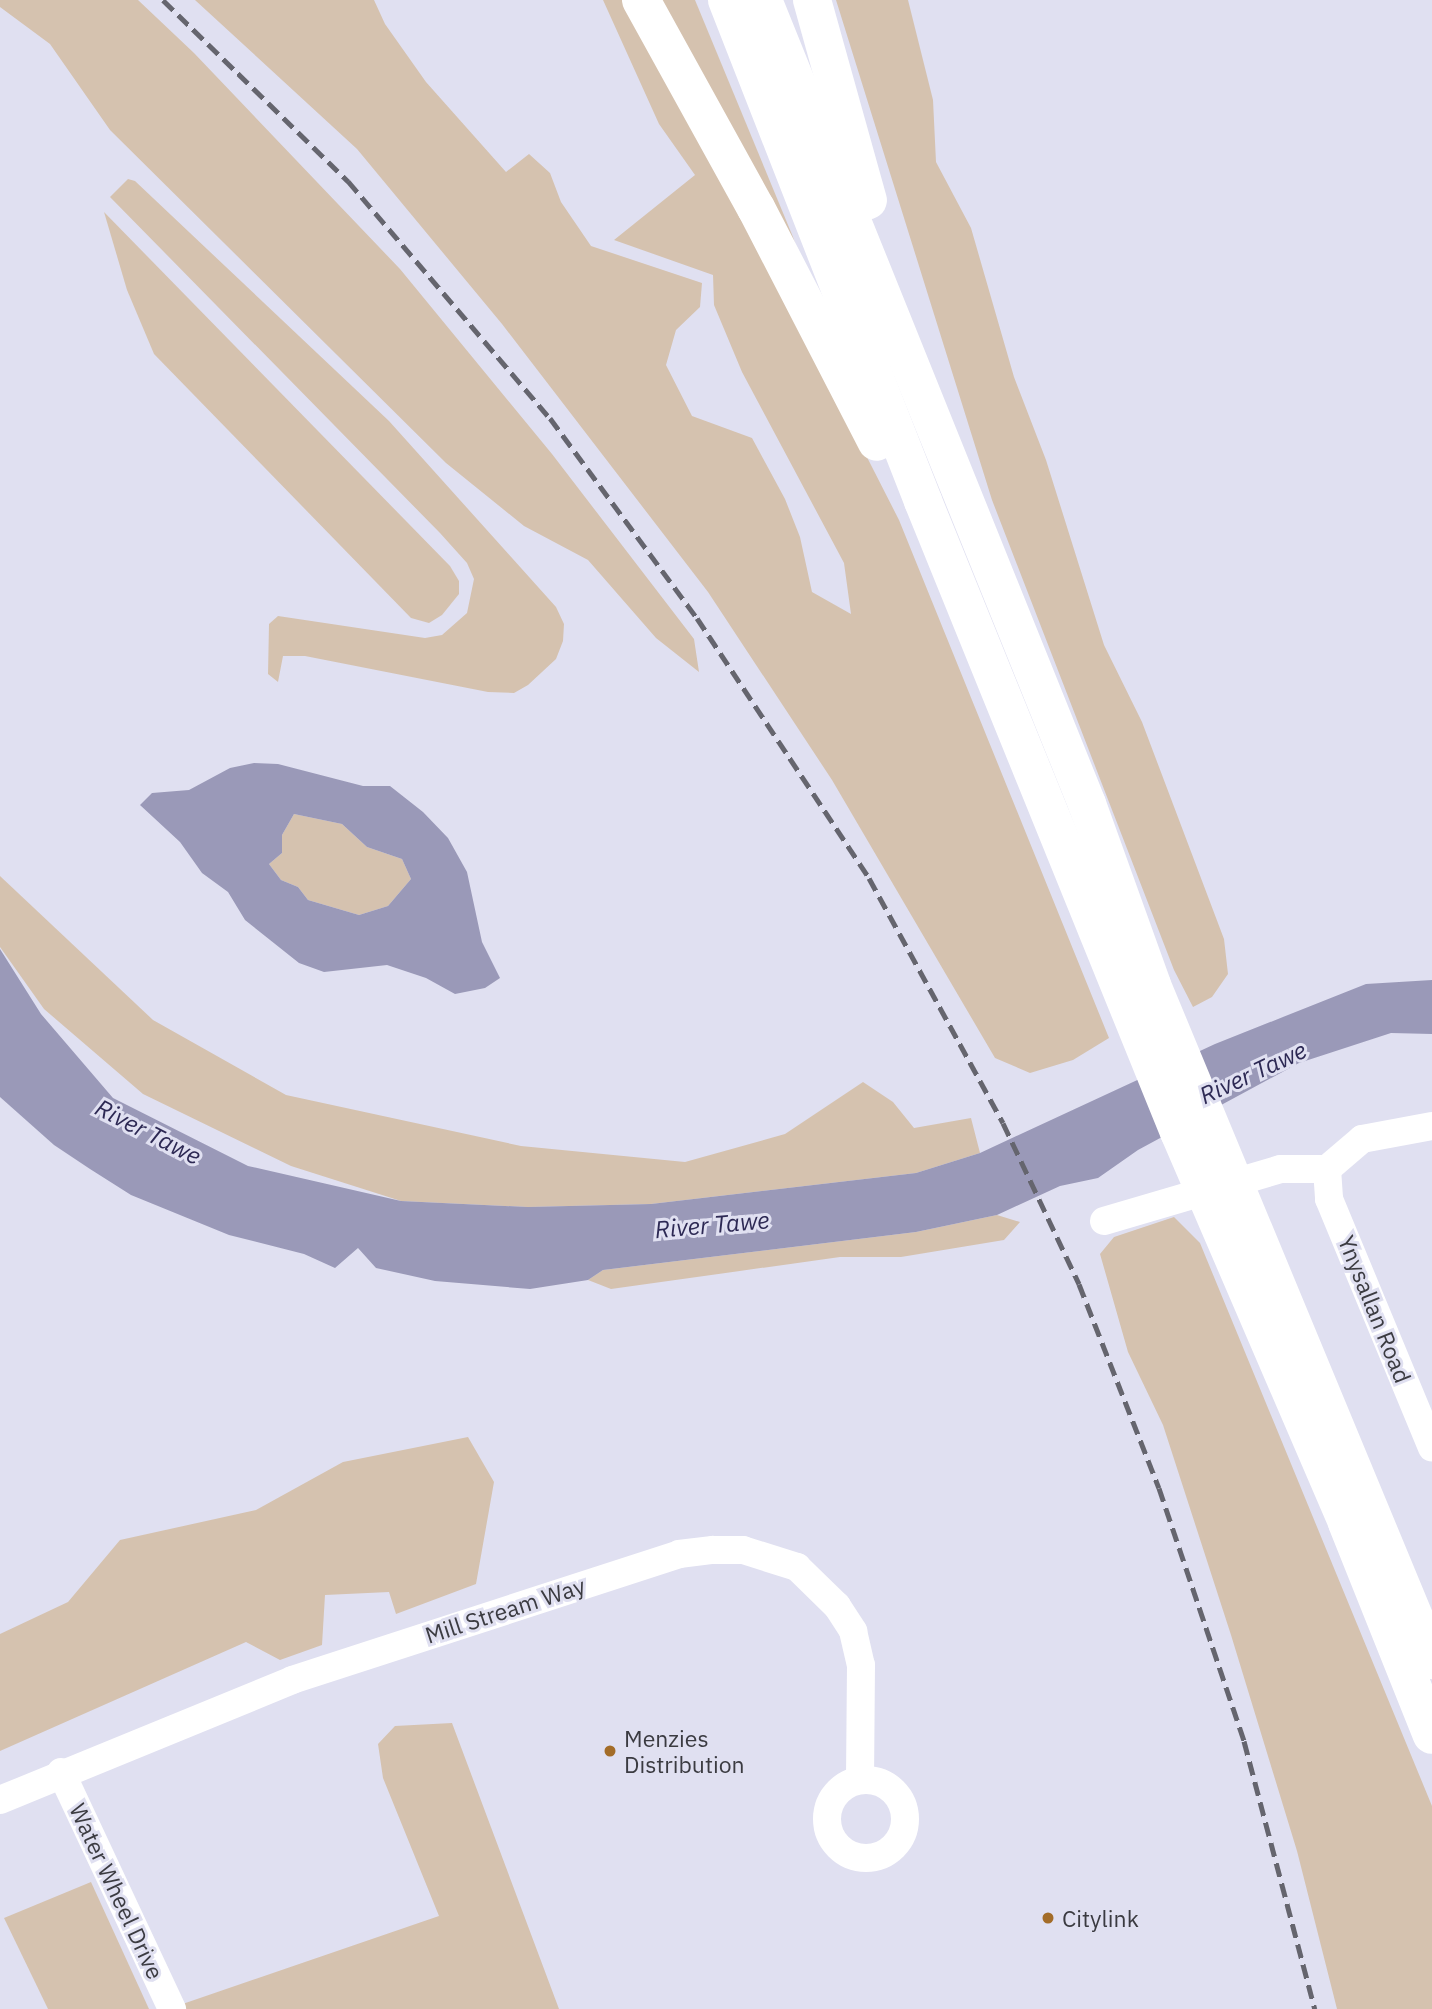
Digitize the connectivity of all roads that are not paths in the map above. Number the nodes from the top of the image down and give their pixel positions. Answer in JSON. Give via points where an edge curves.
{"nodes":[{"id":1,"x":641,"y":0,"type":"edge"},
{"id":2,"x":727,"y":0,"type":"edge"},
{"id":3,"x":763,"y":0,"type":"edge"},
{"id":4,"x":812,"y":0,"type":"edge"},
{"id":5,"x":908,"y":358,"type":"junction"},
{"id":6,"x":923,"y":502,"type":"junction"},
{"id":7,"x":1134,"y":981,"type":"junction"},
{"id":8,"x":1432,"y":1126,"type":"edge"},
{"id":9,"x":1327,"y":1169,"type":"junction"},
{"id":10,"x":1104,"y":1221,"type":"dead end"},
{"id":11,"x":1238,"y":1233,"type":"junction"},
{"id":12,"x":1432,"y":1448,"type":"edge"},
{"id":13,"x":1432,"y":1660,"type":"edge"},
{"id":14,"x":1432,"y":1735,"type":"edge"},
{"id":15,"x":61,"y":1772,"type":"junction"},
{"id":16,"x":860,"y":1780,"type":"dead end"},
{"id":17,"x":0,"y":1800,"type":"edge"},
{"id":18,"x":173,"y":2009,"type":"edge"}],
"edges":[{"from":1,"to":6,"type":"highway","via":[[756,208],[888,464]]},
{"from":2,"to":6,"type":"highway"},
{"from":3,"to":5,"type":"highway"},
{"from":4,"to":5,"type":"highway","via":[[863,189],[896,278]]},
{"from":5,"to":7,"type":"highway","via":[[1087,804]]},
{"from":6,"to":7,"type":"highway"},
{"from":7,"to":11,"type":"highway"},
{"from":8,"to":9,"type":"street","via":[[1362,1139]]},
{"from":9,"to":10,"type":"street","via":[[1281,1169]]},
{"from":9,"to":12,"type":"street","name":"Ynysallan Road","via":[[1329,1199]]},
{"from":11,"to":13,"type":"highway"},
{"from":11,"to":14,"type":"highway"},
{"from":15,"to":16,"type":"street","name":"Mill Stream Way","via":[[292,1680],[480,1617],[679,1553],[743,1550],[797,1567],[822,1587],[853,1631],[862,1689]]},
{"from":15,"to":17,"type":"street","name":"Mill Stream Way"},
{"from":15,"to":18,"type":"street","name":"Water Wheel Drive"}]}
